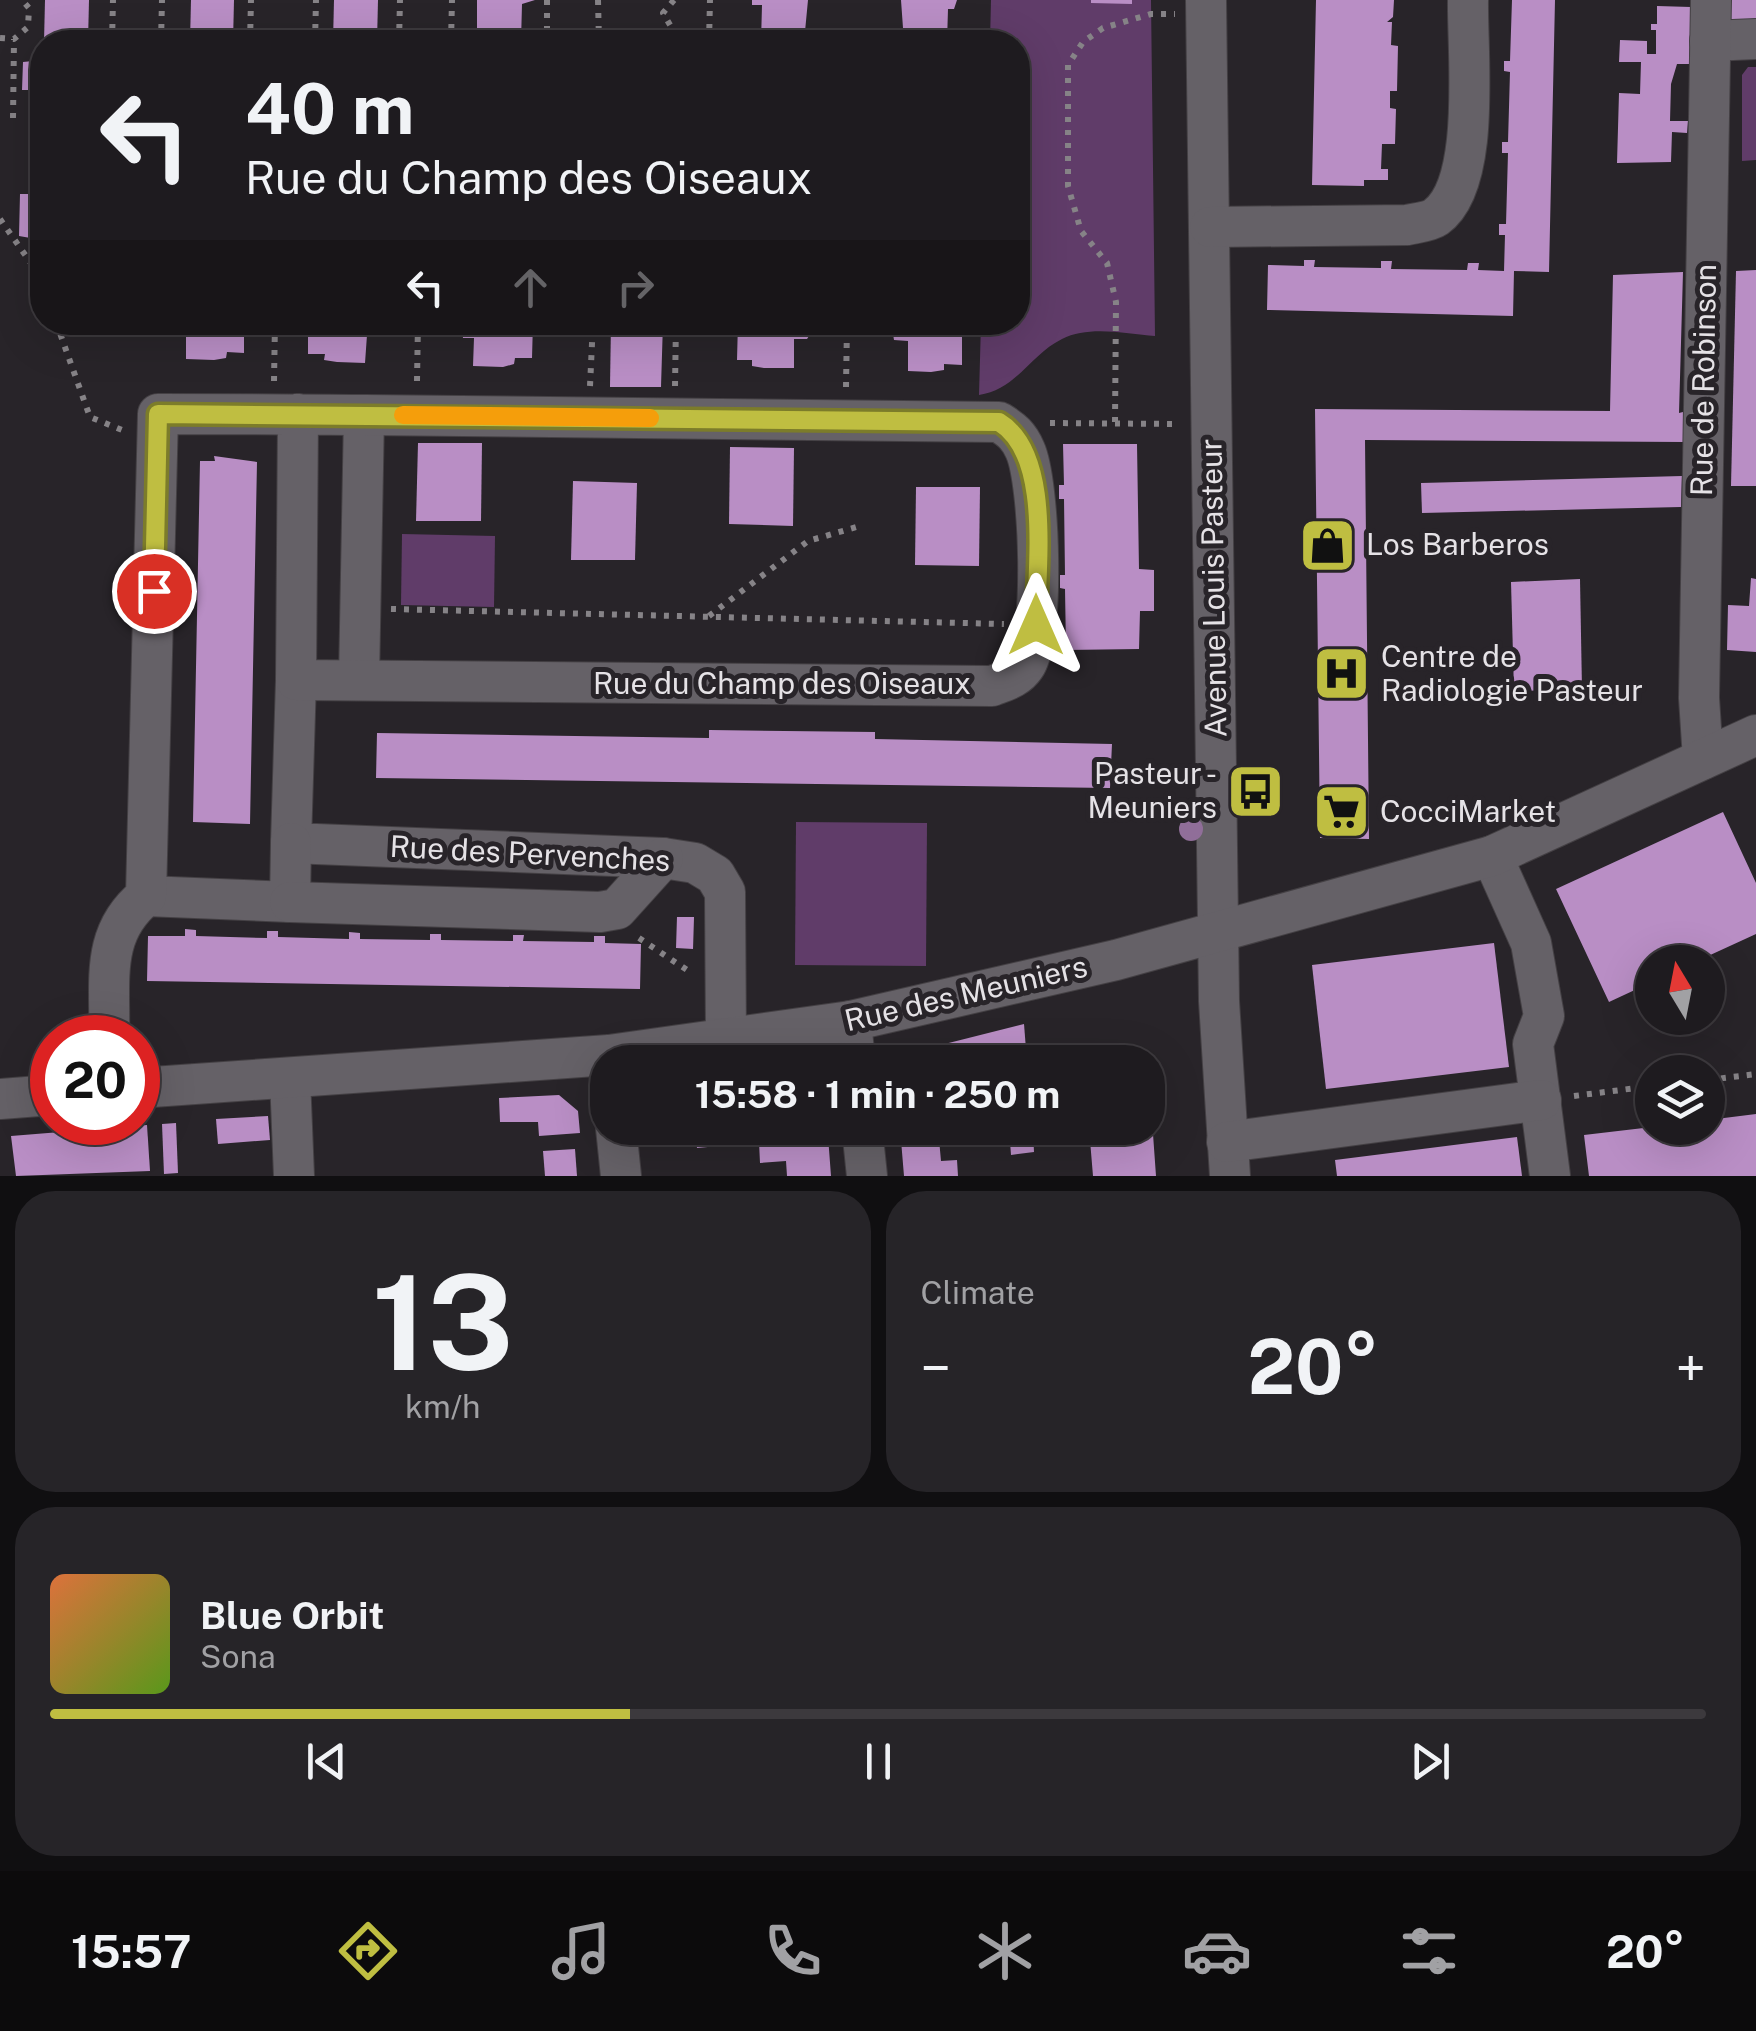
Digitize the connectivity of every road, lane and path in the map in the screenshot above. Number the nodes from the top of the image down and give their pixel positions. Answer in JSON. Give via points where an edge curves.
{"nodes":[{"id":1,"x":22,"y":0,"type":"edge"},
{"id":2,"x":113,"y":0,"type":"edge"},
{"id":3,"x":162,"y":0,"type":"edge"},
{"id":4,"x":251,"y":0,"type":"edge"},
{"id":5,"x":316,"y":0,"type":"edge"},
{"id":6,"x":400,"y":0,"type":"edge"},
{"id":7,"x":452,"y":0,"type":"edge"},
{"id":8,"x":547,"y":0,"type":"edge"},
{"id":9,"x":598,"y":0,"type":"edge"},
{"id":10,"x":674,"y":0,"type":"edge"},
{"id":11,"x":710,"y":0,"type":"edge"},
{"id":12,"x":1468,"y":0,"type":"edge"},
{"id":13,"x":1711,"y":0,"type":"edge"},
{"id":14,"x":1206,"y":7,"type":"edge"},
{"id":15,"x":112,"y":30,"type":"edge"},
{"id":16,"x":161,"y":30,"type":"edge"},
{"id":17,"x":250,"y":30,"type":"edge"},
{"id":18,"x":315,"y":30,"type":"edge"},
{"id":19,"x":399,"y":30,"type":"edge"},
{"id":20,"x":452,"y":30,"type":"edge"},
{"id":21,"x":547,"y":30,"type":"edge"},
{"id":22,"x":599,"y":30,"type":"edge"},
{"id":23,"x":673,"y":30,"type":"edge"},
{"id":24,"x":709,"y":30,"type":"edge"},
{"id":25,"x":0,"y":38,"type":"edge"},
{"id":26,"x":14,"y":39,"type":"junction"},
{"id":27,"x":1756,"y":40,"type":"edge"},
{"id":28,"x":1710,"y":41,"type":"junction"},
{"id":29,"x":13,"y":118,"type":"dead end"},
{"id":30,"x":0,"y":218,"type":"edge"},
{"id":31,"x":1210,"y":227,"type":"junction"},
{"id":32,"x":30,"y":262,"type":"edge"},
{"id":33,"x":61,"y":335,"type":"edge"},
{"id":34,"x":277,"y":335,"type":"edge"},
{"id":35,"x":418,"y":335,"type":"edge"},
{"id":36,"x":592,"y":335,"type":"edge"},
{"id":37,"x":676,"y":335,"type":"edge"},
{"id":38,"x":847,"y":335,"type":"edge"},
{"id":39,"x":286,"y":414,"type":"junction"},
{"id":40,"x":364,"y":415,"type":"junction"},
{"id":41,"x":416,"y":416,"type":"junction"},
{"id":42,"x":589,"y":418,"type":"junction"},
{"id":43,"x":674,"y":418,"type":"junction"},
{"id":44,"x":846,"y":420,"type":"junction"},
{"id":45,"x":1115,"y":422,"type":"junction"},
{"id":46,"x":1212,"y":425,"type":"junction"},
{"id":47,"x":158,"y":426,"type":"junction"},
{"id":48,"x":1016,"y":432,"type":"junction"},
{"id":49,"x":860,"y":526,"type":"dead end"},
{"id":50,"x":360,"y":608,"type":"junction"},
{"id":51,"x":708,"y":617,"type":"junction"},
{"id":52,"x":1036,"y":625,"type":"junction"},
{"id":53,"x":296,"y":680,"type":"junction"},
{"id":54,"x":358,"y":680,"type":"junction"},
{"id":55,"x":1756,"y":735,"type":"edge"},
{"id":56,"x":1702,"y":759,"type":"junction"},
{"id":57,"x":292,"y":843,"type":"junction"},
{"id":58,"x":1492,"y":856,"type":"junction"},
{"id":59,"x":663,"y":858,"type":"junction"},
{"id":60,"x":146,"y":896,"type":"junction"},
{"id":61,"x":290,"y":902,"type":"junction"},
{"id":62,"x":594,"y":912,"type":"junction"},
{"id":63,"x":1218,"y":933,"type":"junction"},
{"id":64,"x":727,"y":1000,"type":"junction"},
{"id":65,"x":110,"y":1015,"type":"edge"},
{"id":66,"x":851,"y":1022,"type":"junction"},
{"id":67,"x":726,"y":1042,"type":"junction"},
{"id":68,"x":706,"y":1045,"type":"edge"},
{"id":69,"x":853,"y":1045,"type":"edge"},
{"id":70,"x":590,"y":1060,"type":"edge"},
{"id":71,"x":1756,"y":1074,"type":"edge"},
{"id":72,"x":290,"y":1078,"type":"junction"},
{"id":73,"x":1725,"y":1078,"type":"edge"},
{"id":74,"x":160,"y":1087,"type":"edge"},
{"id":75,"x":1635,"y":1088,"type":"edge"},
{"id":76,"x":30,"y":1097,"type":"edge"},
{"id":77,"x":0,"y":1099,"type":"edge"},
{"id":78,"x":1541,"y":1100,"type":"junction"},
{"id":79,"x":618,"y":1145,"type":"edge"},
{"id":80,"x":863,"y":1145,"type":"edge"},
{"id":81,"x":1228,"y":1159,"type":"edge"},
{"id":82,"x":294,"y":1176,"type":"edge"},
{"id":83,"x":621,"y":1176,"type":"edge"},
{"id":84,"x":866,"y":1176,"type":"edge"},
{"id":85,"x":1550,"y":1176,"type":"edge"}],
"edges":[{"from":1,"to":26,"type":"path","via":[[30,18]]},
{"from":2,"to":15,"type":"path"},
{"from":3,"to":16,"type":"path"},
{"from":4,"to":17,"type":"path"},
{"from":5,"to":18,"type":"path"},
{"from":6,"to":19,"type":"path"},
{"from":7,"to":20,"type":"path"},
{"from":8,"to":21,"type":"path"},
{"from":9,"to":22,"type":"path"},
{"from":10,"to":23,"type":"path","via":[[663,13]]},
{"from":11,"to":24,"type":"path"},
{"from":12,"to":31,"type":"street","via":[[1466,168],[1435,218],[1406,226]]},
{"from":13,"to":28,"type":"street","name":"Rue de Robinson"},
{"from":14,"to":31,"type":"street","name":"Avenue Louis Pasteur"},
{"from":14,"to":45,"type":"path","via":[[1104,28],[1083,42],[1068,65],[1068,186],[1081,230],[1112,280],[1119,334]]},
{"from":25,"to":26,"type":"path"},
{"from":26,"to":29,"type":"path"},
{"from":27,"to":28,"type":"street"},
{"from":28,"to":56,"type":"street","name":"Rue de Robinson"},
{"from":30,"to":32,"type":"path"},
{"from":31,"to":46,"type":"street","name":"Avenue Louis Pasteur"},
{"from":33,"to":47,"type":"path","via":[[90,417],[110,427]]},
{"from":34,"to":39,"type":"path"},
{"from":35,"to":41,"type":"path"},
{"from":36,"to":42,"type":"path"},
{"from":37,"to":43,"type":"path"},
{"from":38,"to":44,"type":"path"},
{"from":39,"to":40,"type":"street"},
{"from":39,"to":47,"type":"street"},
{"from":39,"to":53,"type":"street"},
{"from":40,"to":41,"type":"street"},
{"from":40,"to":50,"type":"street"},
{"from":41,"to":42,"type":"street"},
{"from":42,"to":43,"type":"street"},
{"from":43,"to":44,"type":"street"},
{"from":44,"to":48,"type":"street","via":[[999,422]]},
{"from":45,"to":46,"type":"path"},
{"from":45,"to":48,"type":"path","via":[[1037,424]]},
{"from":46,"to":63,"type":"street","name":"Avenue Louis Pasteur"},
{"from":47,"to":60,"type":"street"},
{"from":48,"to":52,"type":"street","name":"Rue du Champ des Oiseaux","via":[[1036,506]]},
{"from":49,"to":51,"type":"path","via":[[808,541]]},
{"from":50,"to":51,"type":"path"},
{"from":50,"to":54,"type":"street"},
{"from":51,"to":52,"type":"path"},
{"from":52,"to":54,"type":"street","name":"Rue du Champ des Oiseaux","via":[[1026,665],[992,686]]},
{"from":53,"to":54,"type":"street","name":"Rue du Champ des Oiseaux"},
{"from":53,"to":57,"type":"street"},
{"from":55,"to":56,"type":"street","name":"Rue des Meuniers"},
{"from":56,"to":58,"type":"street","name":"Rue des Meuniers"},
{"from":57,"to":59,"type":"street","name":"Rue des Pervenches"},
{"from":57,"to":61,"type":"street"},
{"from":58,"to":63,"type":"street","name":"Rue des Meuniers"},
{"from":58,"to":78,"type":"street","via":[[1531,943],[1544,1016],[1533,1044]]},
{"from":59,"to":62,"type":"street","via":[[616,909]]},
{"from":59,"to":64,"type":"street","name":"Rue des Pervenches","via":[[695,863],[715,875],[725,892]]},
{"from":60,"to":61,"type":"street"},
{"from":60,"to":65,"type":"street","via":[[124,914],[112,940]]},
{"from":61,"to":62,"type":"street"},
{"from":62,"to":64,"type":"path","via":[[597,923],[645,939]]},
{"from":63,"to":66,"type":"street","name":"Rue des Meuniers"},
{"from":63,"to":81,"type":"street","name":"Avenue Louis Pasteur"},
{"from":64,"to":67,"type":"street","name":"Rue des Pervenches"},
{"from":66,"to":67,"type":"street","name":"Rue des Meuniers"},
{"from":66,"to":69,"type":"street"},
{"from":67,"to":68,"type":"street","name":"Rue des Meuniers"},
{"from":70,"to":72,"type":"street","name":"Rue des Meuniers"},
{"from":71,"to":73,"type":"path"},
{"from":72,"to":74,"type":"street","name":"Rue des Meuniers"},
{"from":72,"to":82,"type":"street"},
{"from":75,"to":78,"type":"path"},
{"from":76,"to":77,"type":"street"},
{"from":78,"to":81,"type":"street"},
{"from":78,"to":85,"type":"street"},
{"from":79,"to":83,"type":"street"},
{"from":80,"to":84,"type":"street"}]}
